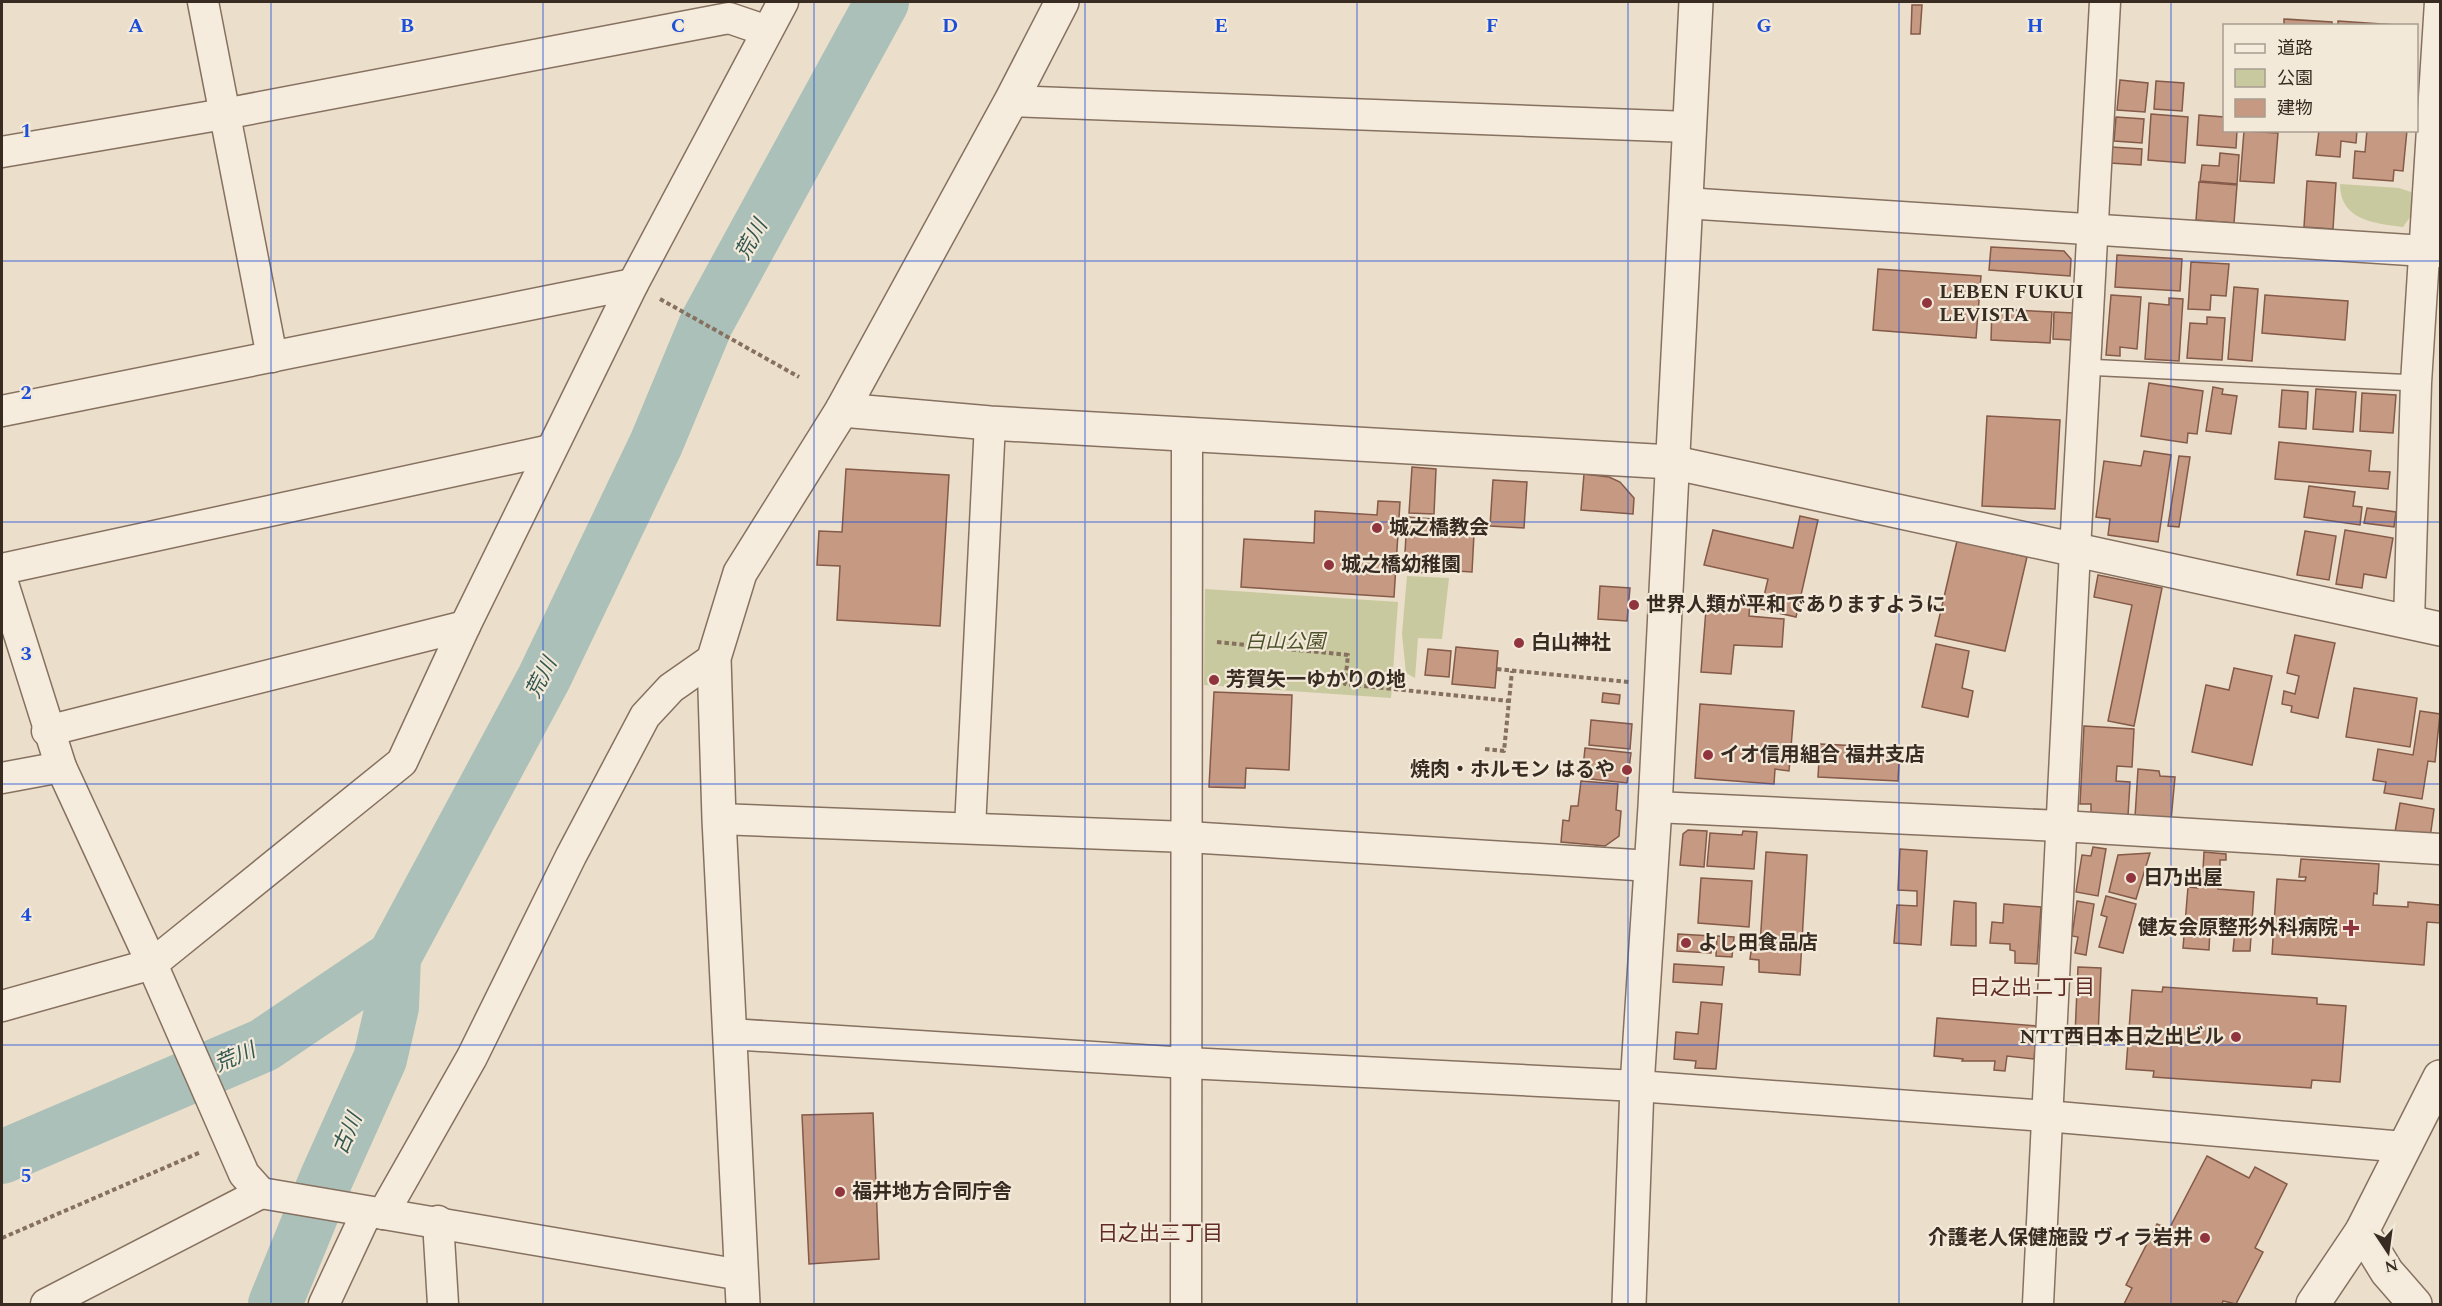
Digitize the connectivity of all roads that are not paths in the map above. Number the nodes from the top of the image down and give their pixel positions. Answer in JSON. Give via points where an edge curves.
{"nodes":[{"id":1,"x":203,"y":2,"type":"edge"},
{"id":2,"x":783,"y":2,"type":"edge"},
{"id":3,"x":1062,"y":2,"type":"edge"},
{"id":4,"x":1696,"y":2,"type":"edge"},
{"id":5,"x":2105,"y":2,"type":"edge"},
{"id":6,"x":2440,"y":2,"type":"edge"},
{"id":7,"x":766,"y":32,"type":"junction"},
{"id":8,"x":1011,"y":101,"type":"junction"},
{"id":9,"x":224,"y":114,"type":"junction"},
{"id":10,"x":1689,"y":127,"type":"junction"},
{"id":11,"x":2,"y":152,"type":"edge"},
{"id":12,"x":1685,"y":203,"type":"junction"},
{"id":13,"x":2092,"y":230,"type":"junction"},
{"id":14,"x":2433,"y":252,"type":"edge"},
{"id":15,"x":644,"y":290,"type":"junction"},
{"id":16,"x":272,"y":357,"type":"junction"},
{"id":17,"x":2084,"y":367,"type":"junction"},
{"id":18,"x":2416,"y":383,"type":"junction"},
{"id":19,"x":842,"y":410,"type":"junction"},
{"id":20,"x":2,"y":411,"type":"edge"},
{"id":21,"x":990,"y":423,"type":"junction"},
{"id":22,"x":1187,"y":433,"type":"junction"},
{"id":23,"x":551,"y":450,"type":"junction"},
{"id":24,"x":1671,"y":462,"type":"junction"},
{"id":25,"x":2075,"y":550,"type":"junction"},
{"id":26,"x":2,"y":569,"type":"edge"},
{"id":27,"x":2,"y":580,"type":"edge"},
{"id":28,"x":2409,"y":622,"type":"junction"},
{"id":29,"x":465,"y":626,"type":"junction"},
{"id":30,"x":2440,"y":629,"type":"edge"},
{"id":31,"x":714,"y":658,"type":"junction"},
{"id":32,"x":47,"y":731,"type":"junction"},
{"id":33,"x":61,"y":767,"type":"junction"},
{"id":34,"x":2,"y":778,"type":"edge"},
{"id":35,"x":1655,"y":807,"type":"junction"},
{"id":36,"x":719,"y":819,"type":"junction"},
{"id":37,"x":2061,"y":826,"type":"junction"},
{"id":38,"x":970,"y":828,"type":"junction"},
{"id":39,"x":1187,"y":837,"type":"junction"},
{"id":40,"x":2440,"y":849,"type":"edge"},
{"id":41,"x":1651,"y":866,"type":"junction"},
{"id":42,"x":152,"y":964,"type":"junction"},
{"id":43,"x":2,"y":1006,"type":"edge"},
{"id":44,"x":730,"y":1034,"type":"junction"},
{"id":45,"x":1187,"y":1063,"type":"junction"},
{"id":46,"x":2440,"y":1077,"type":"edge"},
{"id":47,"x":1637,"y":1086,"type":"junction"},
{"id":48,"x":2046,"y":1116,"type":"junction"},
{"id":49,"x":2404,"y":1147,"type":"junction"},
{"id":50,"x":275,"y":1195,"type":"junction"},
{"id":51,"x":366,"y":1212,"type":"junction"},
{"id":52,"x":438,"y":1221,"type":"junction"},
{"id":53,"x":2362,"y":1231,"type":"junction"},
{"id":54,"x":742,"y":1290,"type":"edge"},
{"id":55,"x":46,"y":1305,"type":"edge"},
{"id":56,"x":324,"y":1305,"type":"edge"},
{"id":57,"x":443,"y":1305,"type":"edge"},
{"id":58,"x":1186,"y":1305,"type":"edge"},
{"id":59,"x":1629,"y":1305,"type":"edge"},
{"id":60,"x":2038,"y":1305,"type":"edge"},
{"id":61,"x":2313,"y":1305,"type":"edge"},
{"id":62,"x":2415,"y":1305,"type":"edge"}],
"edges":[{"from":1,"to":9,"type":"street"},
{"from":2,"to":7,"type":"street"},
{"from":3,"to":8,"type":"street"},
{"from":4,"to":10,"type":"street"},
{"from":5,"to":13,"type":"street"},
{"from":6,"to":14,"type":"street"},
{"from":7,"to":9,"type":"street","via":[[729,18]]},
{"from":7,"to":15,"type":"street"},
{"from":8,"to":10,"type":"street"},
{"from":8,"to":19,"type":"street"},
{"from":9,"to":11,"type":"street"},
{"from":9,"to":16,"type":"street"},
{"from":10,"to":12,"type":"street"},
{"from":12,"to":13,"type":"street"},
{"from":12,"to":24,"type":"street"},
{"from":13,"to":14,"type":"street"},
{"from":13,"to":17,"type":"street"},
{"from":14,"to":18,"type":"street"},
{"from":15,"to":16,"type":"street"},
{"from":15,"to":23,"type":"street"},
{"from":16,"to":20,"type":"street"},
{"from":17,"to":18,"type":"lane"},
{"from":17,"to":25,"type":"street"},
{"from":18,"to":28,"type":"street"},
{"from":19,"to":21,"type":"street"},
{"from":19,"to":31,"type":"street","via":[[740,573]]},
{"from":21,"to":22,"type":"street"},
{"from":21,"to":38,"type":"street"},
{"from":22,"to":24,"type":"street"},
{"from":22,"to":39,"type":"street"},
{"from":23,"to":26,"type":"street"},
{"from":23,"to":29,"type":"street"},
{"from":24,"to":25,"type":"street"},
{"from":24,"to":35,"type":"street"},
{"from":25,"to":28,"type":"street"},
{"from":25,"to":37,"type":"street"},
{"from":27,"to":32,"type":"street"},
{"from":28,"to":30,"type":"street"},
{"from":29,"to":32,"type":"street"},
{"from":29,"to":42,"type":"street","via":[[402,762]]},
{"from":31,"to":36,"type":"street"},
{"from":31,"to":51,"type":"street","via":[[671,688],[645,716],[472,1057]]},
{"from":32,"to":33,"type":"street"},
{"from":33,"to":34,"type":"street"},
{"from":33,"to":42,"type":"street"},
{"from":35,"to":37,"type":"street"},
{"from":35,"to":41,"type":"street"},
{"from":36,"to":38,"type":"street"},
{"from":36,"to":44,"type":"street"},
{"from":37,"to":40,"type":"street"},
{"from":37,"to":48,"type":"street"},
{"from":38,"to":39,"type":"street"},
{"from":39,"to":41,"type":"street"},
{"from":39,"to":45,"type":"street"},
{"from":41,"to":47,"type":"street"},
{"from":42,"to":43,"type":"street"},
{"from":42,"to":50,"type":"street","via":[[244,1174]]},
{"from":44,"to":45,"type":"street"},
{"from":44,"to":54,"type":"street"},
{"from":45,"to":47,"type":"street"},
{"from":45,"to":58,"type":"street"},
{"from":46,"to":49,"type":"street"},
{"from":47,"to":48,"type":"street"},
{"from":47,"to":59,"type":"street"},
{"from":48,"to":49,"type":"street"},
{"from":48,"to":60,"type":"street"},
{"from":49,"to":53,"type":"street"},
{"from":50,"to":51,"type":"street"},
{"from":50,"to":55,"type":"street"},
{"from":51,"to":52,"type":"street"},
{"from":51,"to":56,"type":"street"},
{"from":52,"to":54,"type":"street"},
{"from":52,"to":57,"type":"street"},
{"from":53,"to":61,"type":"street"},
{"from":53,"to":62,"type":"street","via":[[2386,1272]]}]}
